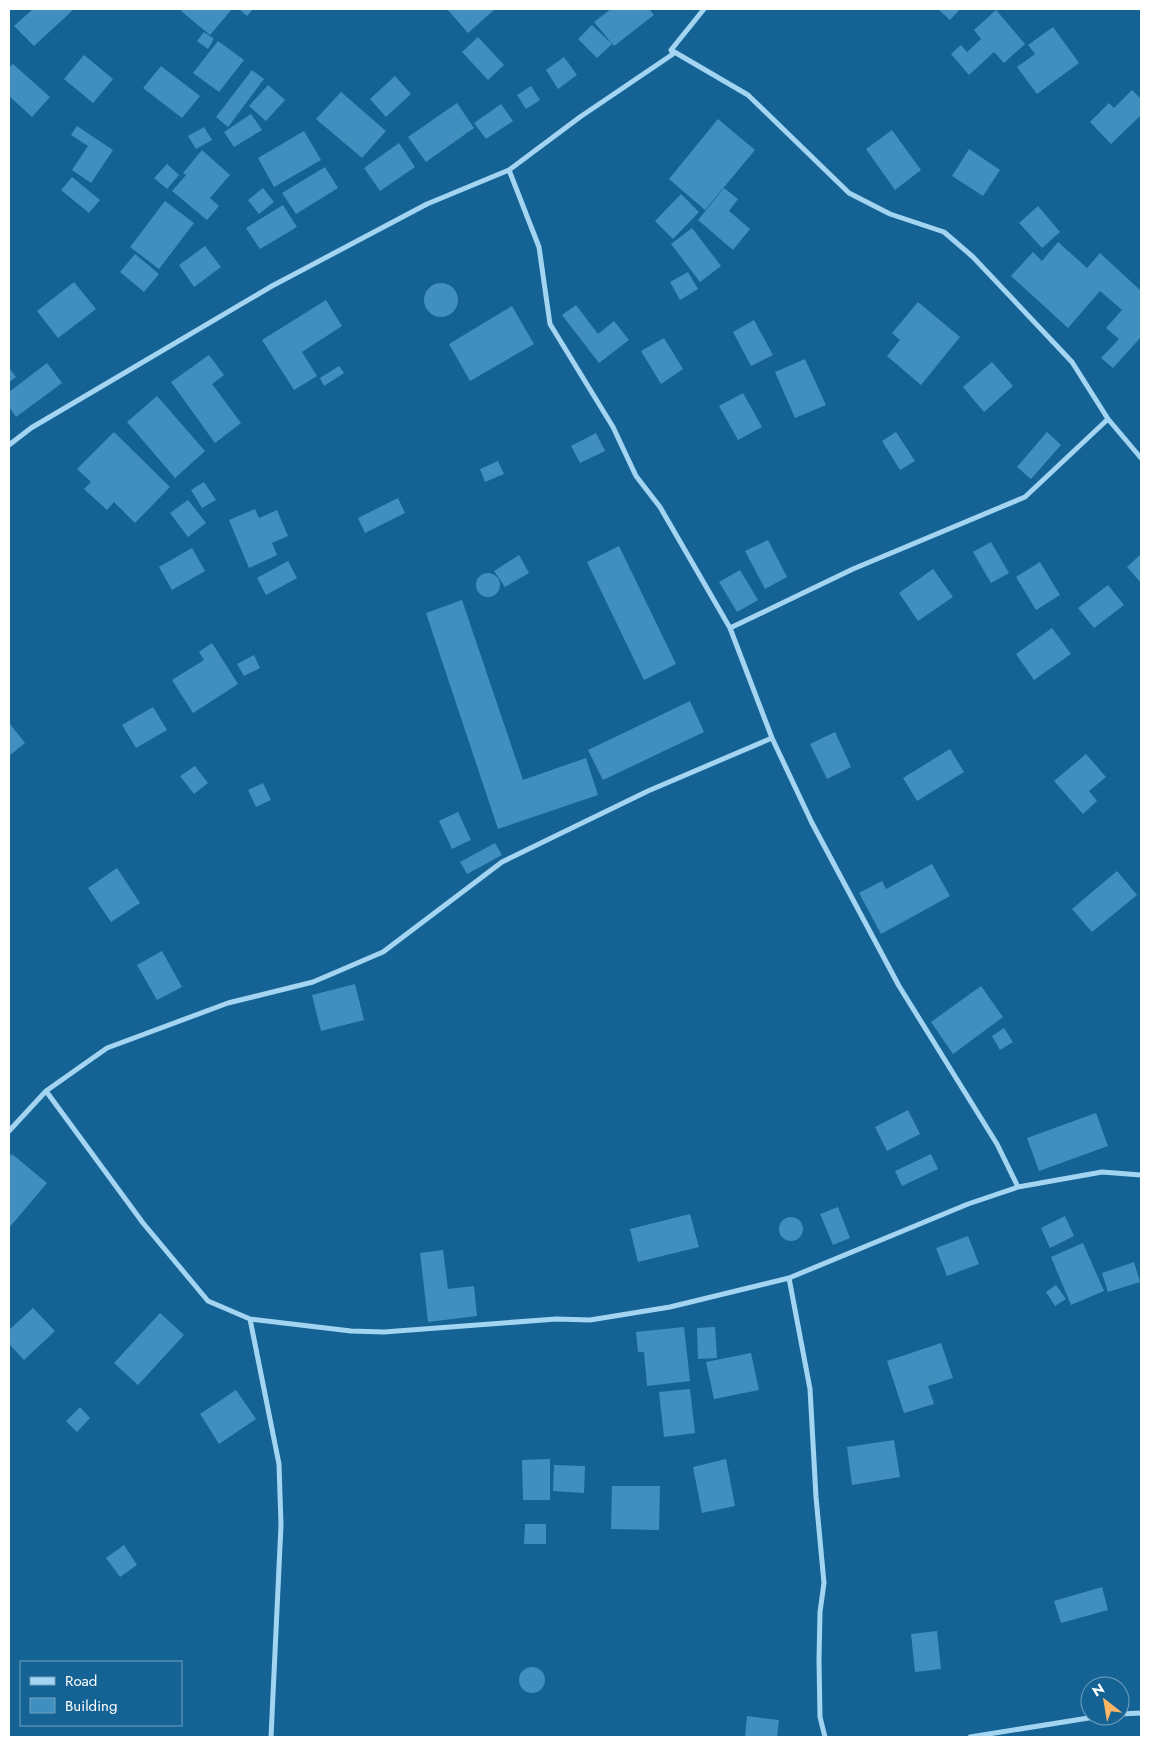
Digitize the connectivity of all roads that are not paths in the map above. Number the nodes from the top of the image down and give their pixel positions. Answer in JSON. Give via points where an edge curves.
{"nodes":[{"id":1,"x":704,"y":9,"type":"edge"},
{"id":2,"x":671,"y":50,"type":"junction"},
{"id":3,"x":509,"y":170,"type":"junction"},
{"id":4,"x":1108,"y":419,"type":"junction"},
{"id":5,"x":9,"y":445,"type":"edge"},
{"id":6,"x":1141,"y":458,"type":"edge"},
{"id":7,"x":730,"y":628,"type":"junction"},
{"id":8,"x":772,"y":738,"type":"junction"},
{"id":9,"x":46,"y":1091,"type":"junction"},
{"id":10,"x":9,"y":1131,"type":"edge"},
{"id":11,"x":1141,"y":1175,"type":"edge"},
{"id":12,"x":1018,"y":1187,"type":"junction"},
{"id":13,"x":789,"y":1278,"type":"junction"},
{"id":14,"x":250,"y":1319,"type":"junction"},
{"id":15,"x":1080,"y":1719,"type":"edge"},
{"id":16,"x":271,"y":1737,"type":"edge"},
{"id":17,"x":825,"y":1737,"type":"edge"},
{"id":18,"x":970,"y":1737,"type":"edge"}],
"edges":[{"from":1,"to":2,"type":"street"},
{"from":2,"to":3,"type":"street","via":[[673,54],[580,116]]},
{"from":2,"to":4,"type":"street","via":[[748,95],[849,193],[890,214],[944,232],[973,256],[1072,362]]},
{"from":3,"to":5,"type":"street","via":[[427,204],[272,286],[31,428]]},
{"from":3,"to":7,"type":"street","via":[[539,247],[550,324],[608,419],[636,476],[660,506]]},
{"from":4,"to":6,"type":"street"},
{"from":4,"to":7,"type":"street","via":[[1025,497],[853,569]]},
{"from":7,"to":8,"type":"street"},
{"from":8,"to":9,"type":"street","via":[[648,791],[502,862],[383,952],[313,982],[228,1003],[107,1048]]},
{"from":8,"to":12,"type":"street","via":[[812,823],[899,986],[997,1144]]},
{"from":9,"to":10,"type":"street"},
{"from":9,"to":14,"type":"street","via":[[143,1223],[208,1302]]},
{"from":11,"to":12,"type":"street","via":[[1102,1172]]},
{"from":12,"to":13,"type":"street","via":[[968,1204]]},
{"from":13,"to":14,"type":"street","via":[[670,1307],[590,1320],[556,1319],[384,1332],[305,1327]]},
{"from":13,"to":17,"type":"street","via":[[810,1389],[824,1583],[819,1660],[820,1717]]},
{"from":14,"to":16,"type":"street","via":[[279,1464],[281,1525]]},
{"from":15,"to":18,"type":"street"}]}
